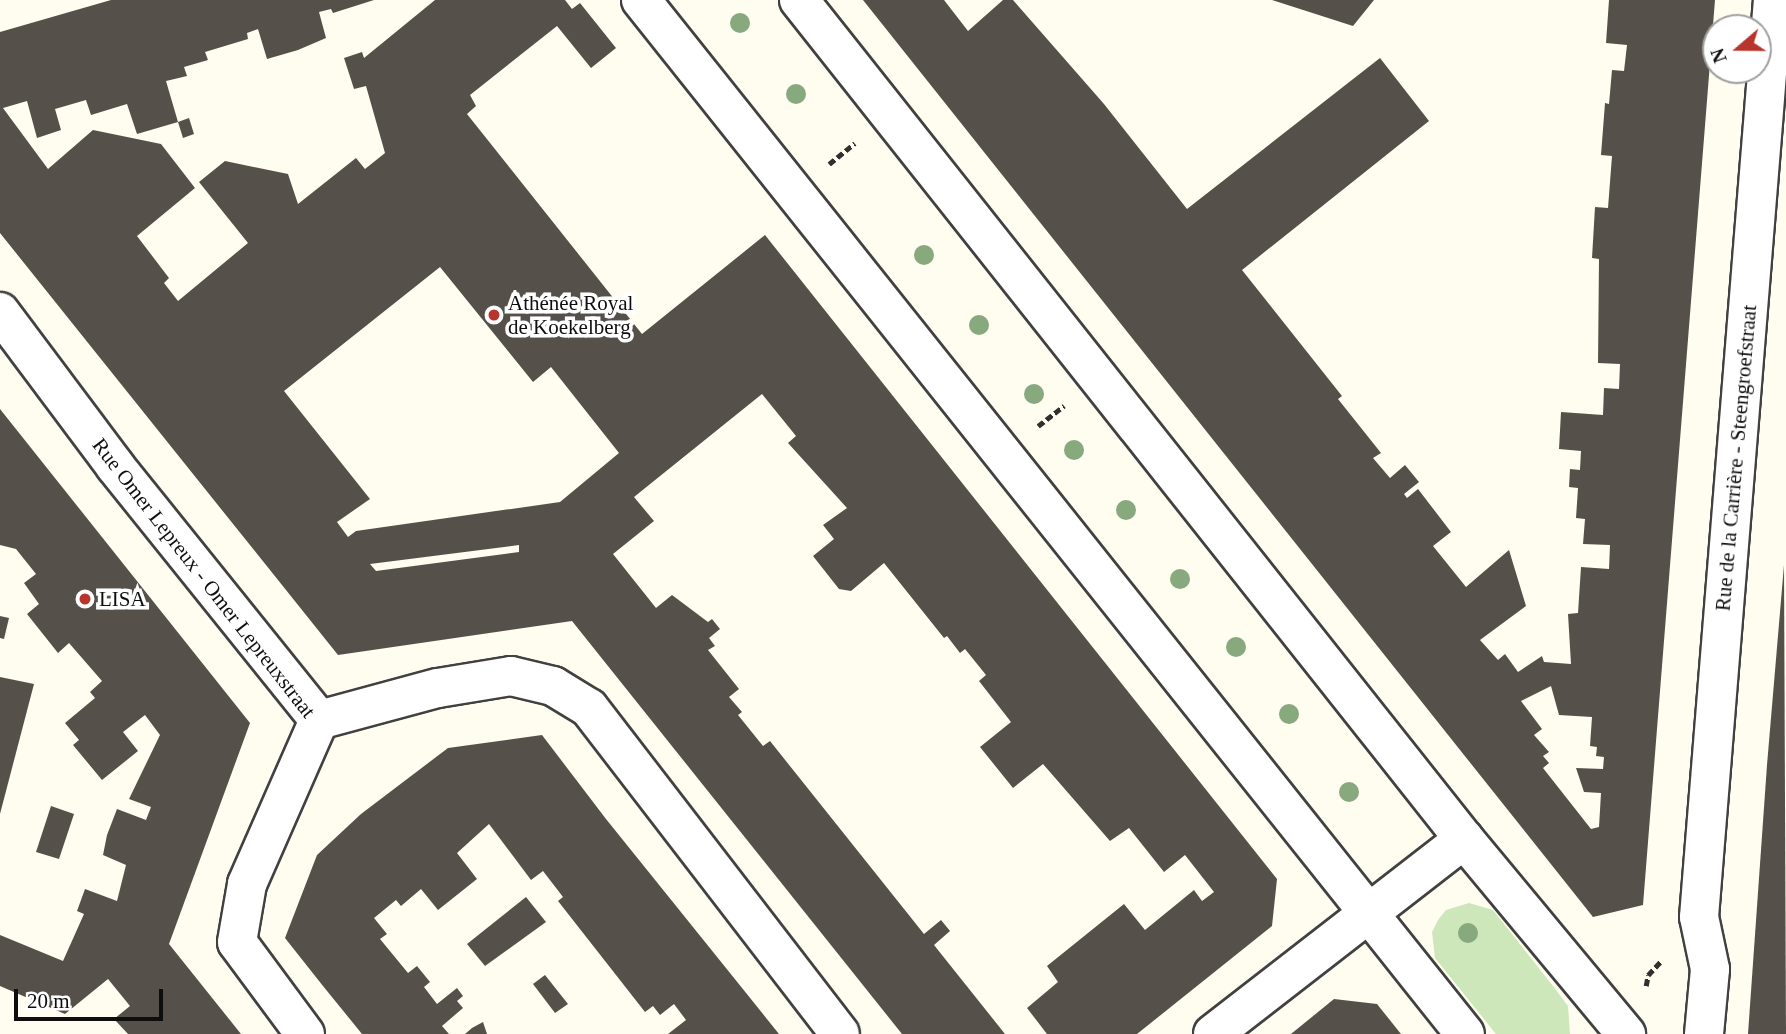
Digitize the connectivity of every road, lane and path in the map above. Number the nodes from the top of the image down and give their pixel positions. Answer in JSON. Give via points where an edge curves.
{"nodes":[{"id":1,"x":641,"y":0,"type":"edge"},
{"id":2,"x":799,"y":0,"type":"edge"},
{"id":3,"x":1773,"y":0,"type":"edge"},
{"id":4,"x":866,"y":134,"type":"dead end"},
{"id":5,"x":819,"y":173,"type":"dead end"},
{"id":6,"x":3,"y":319,"type":"edge"},
{"id":7,"x":1073,"y":398,"type":"dead end"},
{"id":8,"x":1030,"y":433,"type":"dead end"},
{"id":9,"x":319,"y":720,"type":"junction"},
{"id":10,"x":1464,"y":839,"type":"junction"},
{"id":11,"x":1367,"y":912,"type":"junction"},
{"id":12,"x":1699,"y":917,"type":"junction"},
{"id":13,"x":1620,"y":1027,"type":"edge"},
{"id":14,"x":305,"y":1034,"type":"edge"},
{"id":15,"x":840,"y":1034,"type":"edge"},
{"id":16,"x":1213,"y":1034,"type":"edge"},
{"id":17,"x":1465,"y":1034,"type":"edge"},
{"id":18,"x":1704,"y":1034,"type":"edge"}],
"edges":[{"from":1,"to":11,"type":"street"},
{"from":2,"to":10,"type":"street"},
{"from":3,"to":12,"type":"street","name":"Rue de la Carrière - Steengroefstraat"},
{"from":4,"to":5,"type":"path"},
{"from":6,"to":9,"type":"street","name":"Rue Omer Lepreux - Omer Lepreuxstraat"},
{"from":7,"to":8,"type":"path"},
{"from":9,"to":14,"type":"street","name":"Rue Omer Lepreux - Omer Lepreuxstraat","via":[[247,884],[237,942]]},
{"from":9,"to":15,"type":"street","via":[[438,688],[511,676],[553,685],[589,708]]},
{"from":10,"to":11,"type":"street"},
{"from":10,"to":13,"type":"street"},
{"from":11,"to":16,"type":"street"},
{"from":11,"to":17,"type":"street"},
{"from":12,"to":13,"type":"path","via":[[1672,940],[1668,954],[1648,975]]},
{"from":12,"to":18,"type":"street","name":"Rue de la Carrière - Steengroefstraat","via":[[1710,969]]}]}
